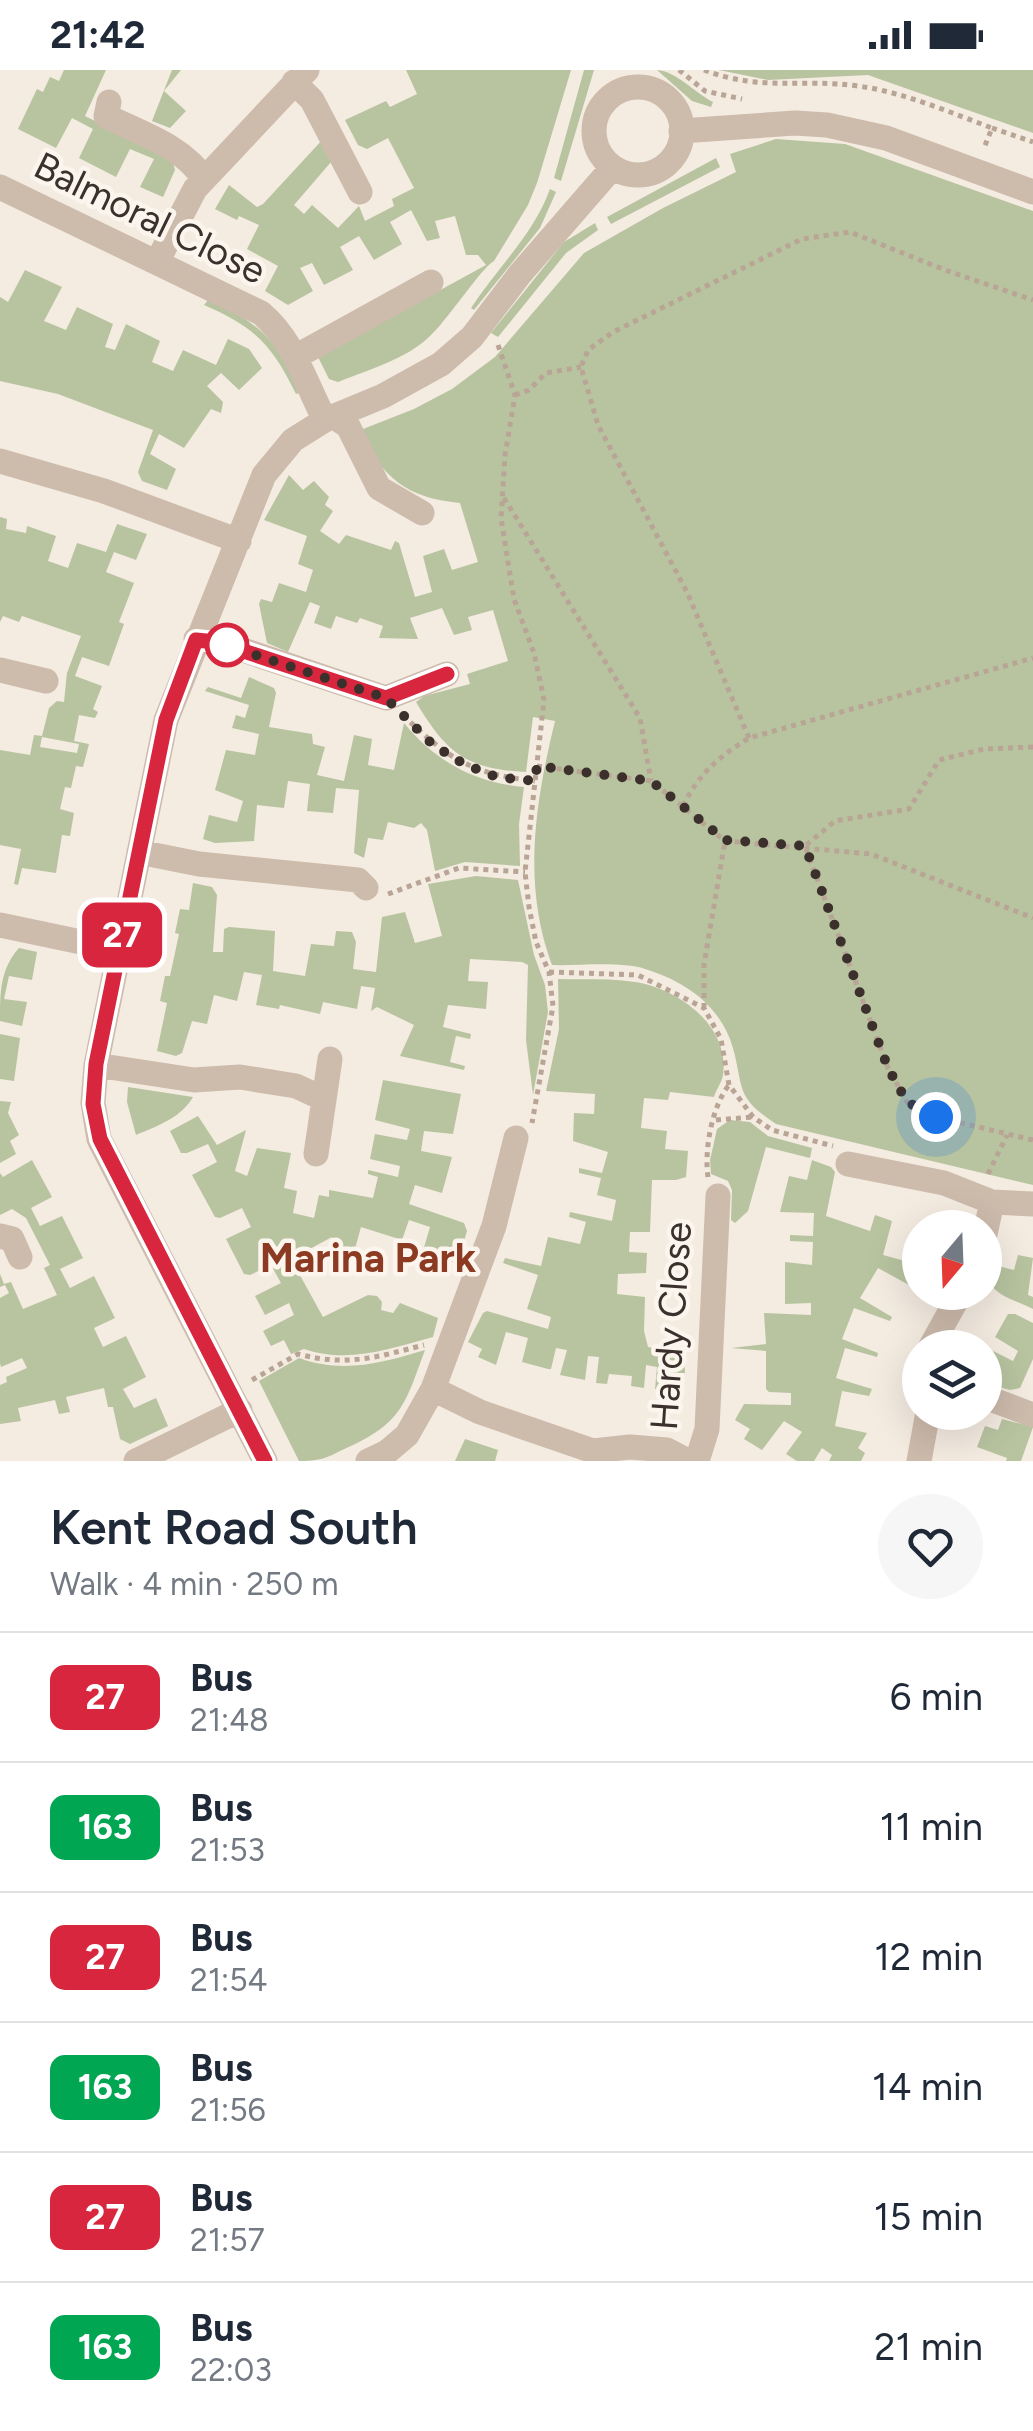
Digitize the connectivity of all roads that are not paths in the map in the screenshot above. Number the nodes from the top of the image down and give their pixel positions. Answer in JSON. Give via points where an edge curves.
{"nodes":[{"id":1,"x":300,"y":76,"type":"edge"},
{"id":2,"x":628,"y":79,"type":"edge"},
{"id":3,"x":109,"y":102,"type":"dead end"},
{"id":4,"x":682,"y":131,"type":"junction"},
{"id":5,"x":612,"y":168,"type":"junction"},
{"id":6,"x":204,"y":180,"type":"junction"},
{"id":7,"x":0,"y":188,"type":"edge"},
{"id":8,"x":360,"y":192,"type":"dead end"},
{"id":9,"x":1033,"y":192,"type":"edge"},
{"id":10,"x":157,"y":262,"type":"junction"},
{"id":11,"x":431,"y":282,"type":"dead end"},
{"id":12,"x":297,"y":356,"type":"junction"},
{"id":13,"x":329,"y":418,"type":"junction"},
{"id":14,"x":0,"y":462,"type":"edge"},
{"id":15,"x":422,"y":513,"type":"dead end"},
{"id":16,"x":239,"y":541,"type":"junction"},
{"id":17,"x":196,"y":640,"type":"junction"},
{"id":18,"x":0,"y":670,"type":"edge"},
{"id":19,"x":447,"y":674,"type":"dead end"},
{"id":20,"x":46,"y":682,"type":"dead end"},
{"id":21,"x":139,"y":852,"type":"junction"},
{"id":22,"x":366,"y":888,"type":"road end"},
{"id":23,"x":0,"y":925,"type":"edge"},
{"id":24,"x":119,"y":950,"type":"junction"},
{"id":25,"x":330,"y":1059,"type":"dead end"},
{"id":26,"x":96,"y":1064,"type":"junction"},
{"id":27,"x":324,"y":1099,"type":"junction"},
{"id":28,"x":524,"y":1130,"type":"road end"},
{"id":29,"x":316,"y":1154,"type":"dead end"},
{"id":30,"x":842,"y":1155,"type":"road end"},
{"id":31,"x":714,"y":1188,"type":"road end"},
{"id":32,"x":989,"y":1192,"type":"junction"},
{"id":33,"x":1033,"y":1204,"type":"edge"},
{"id":34,"x":987,"y":1210,"type":"edge"},
{"id":35,"x":0,"y":1236,"type":"edge"},
{"id":36,"x":20,"y":1257,"type":"dead end"},
{"id":37,"x":433,"y":1389,"type":"junction"},
{"id":38,"x":1002,"y":1404,"type":"edge"},
{"id":39,"x":240,"y":1410,"type":"junction"},
{"id":40,"x":1033,"y":1416,"type":"edge"},
{"id":41,"x":925,"y":1430,"type":"edge"},
{"id":42,"x":398,"y":1452,"type":"edge"},
{"id":43,"x":592,"y":1456,"type":"edge"},
{"id":44,"x":136,"y":1461,"type":"edge"},
{"id":45,"x":265,"y":1461,"type":"edge"},
{"id":46,"x":368,"y":1461,"type":"edge"},
{"id":47,"x":688,"y":1461,"type":"edge"},
{"id":48,"x":697,"y":1461,"type":"edge"},
{"id":49,"x":919,"y":1461,"type":"edge"}],
"edges":[{"from":1,"to":6,"type":"street"},
{"from":1,"to":8,"type":"street"},
{"from":2,"to":4,"type":"street","via":[[676,107]]},
{"from":2,"to":5,"type":"street","via":[[594,122],[600,155]]},
{"from":3,"to":6,"type":"street","via":[[106,116],[177,151]]},
{"from":4,"to":5,"type":"street","via":[[674,157],[662,169],[628,175]]},
{"from":4,"to":9,"type":"street","via":[[828,125],[886,138]]},
{"from":5,"to":13,"type":"street","via":[[442,364]]},
{"from":6,"to":10,"type":"street"},
{"from":7,"to":10,"type":"street","name":"Balmoral Close"},
{"from":10,"to":12,"type":"street","name":"Balmoral Close","via":[[261,313]]},
{"from":11,"to":12,"type":"street"},
{"from":12,"to":13,"type":"street","name":"Balmoral Close"},
{"from":13,"to":15,"type":"street","name":"Balmoral Close","via":[[348,426],[379,488]]},
{"from":13,"to":16,"type":"street","via":[[294,440],[264,475]]},
{"from":14,"to":16,"type":"street","via":[[104,491]]},
{"from":16,"to":17,"type":"street"},
{"from":17,"to":19,"type":"street","via":[[386,698]]},
{"from":17,"to":21,"type":"street","via":[[166,720]]},
{"from":18,"to":20,"type":"street"},
{"from":21,"to":22,"type":"street","via":[[358,880]]},
{"from":21,"to":24,"type":"street"},
{"from":23,"to":24,"type":"street"},
{"from":24,"to":26,"type":"street"},
{"from":25,"to":27,"type":"street"},
{"from":26,"to":27,"type":"street","via":[[194,1080],[240,1077],[296,1086]]},
{"from":26,"to":39,"type":"street","via":[[93,1104],[100,1139]]},
{"from":27,"to":29,"type":"street"},
{"from":28,"to":37,"type":"street"},
{"from":30,"to":32,"type":"street"},
{"from":31,"to":48,"type":"street","name":"Hardy Close","via":[[707,1429]]},
{"from":32,"to":33,"type":"street"},
{"from":32,"to":34,"type":"street"},
{"from":35,"to":36,"type":"street","via":[[12,1238]]},
{"from":37,"to":42,"type":"street"},
{"from":37,"to":43,"type":"street"},
{"from":38,"to":40,"type":"street"},
{"from":39,"to":44,"type":"street"},
{"from":39,"to":45,"type":"street"},
{"from":41,"to":49,"type":"street"},
{"from":42,"to":46,"type":"street"},
{"from":43,"to":47,"type":"street","via":[[630,1447],[667,1450]]}]}
